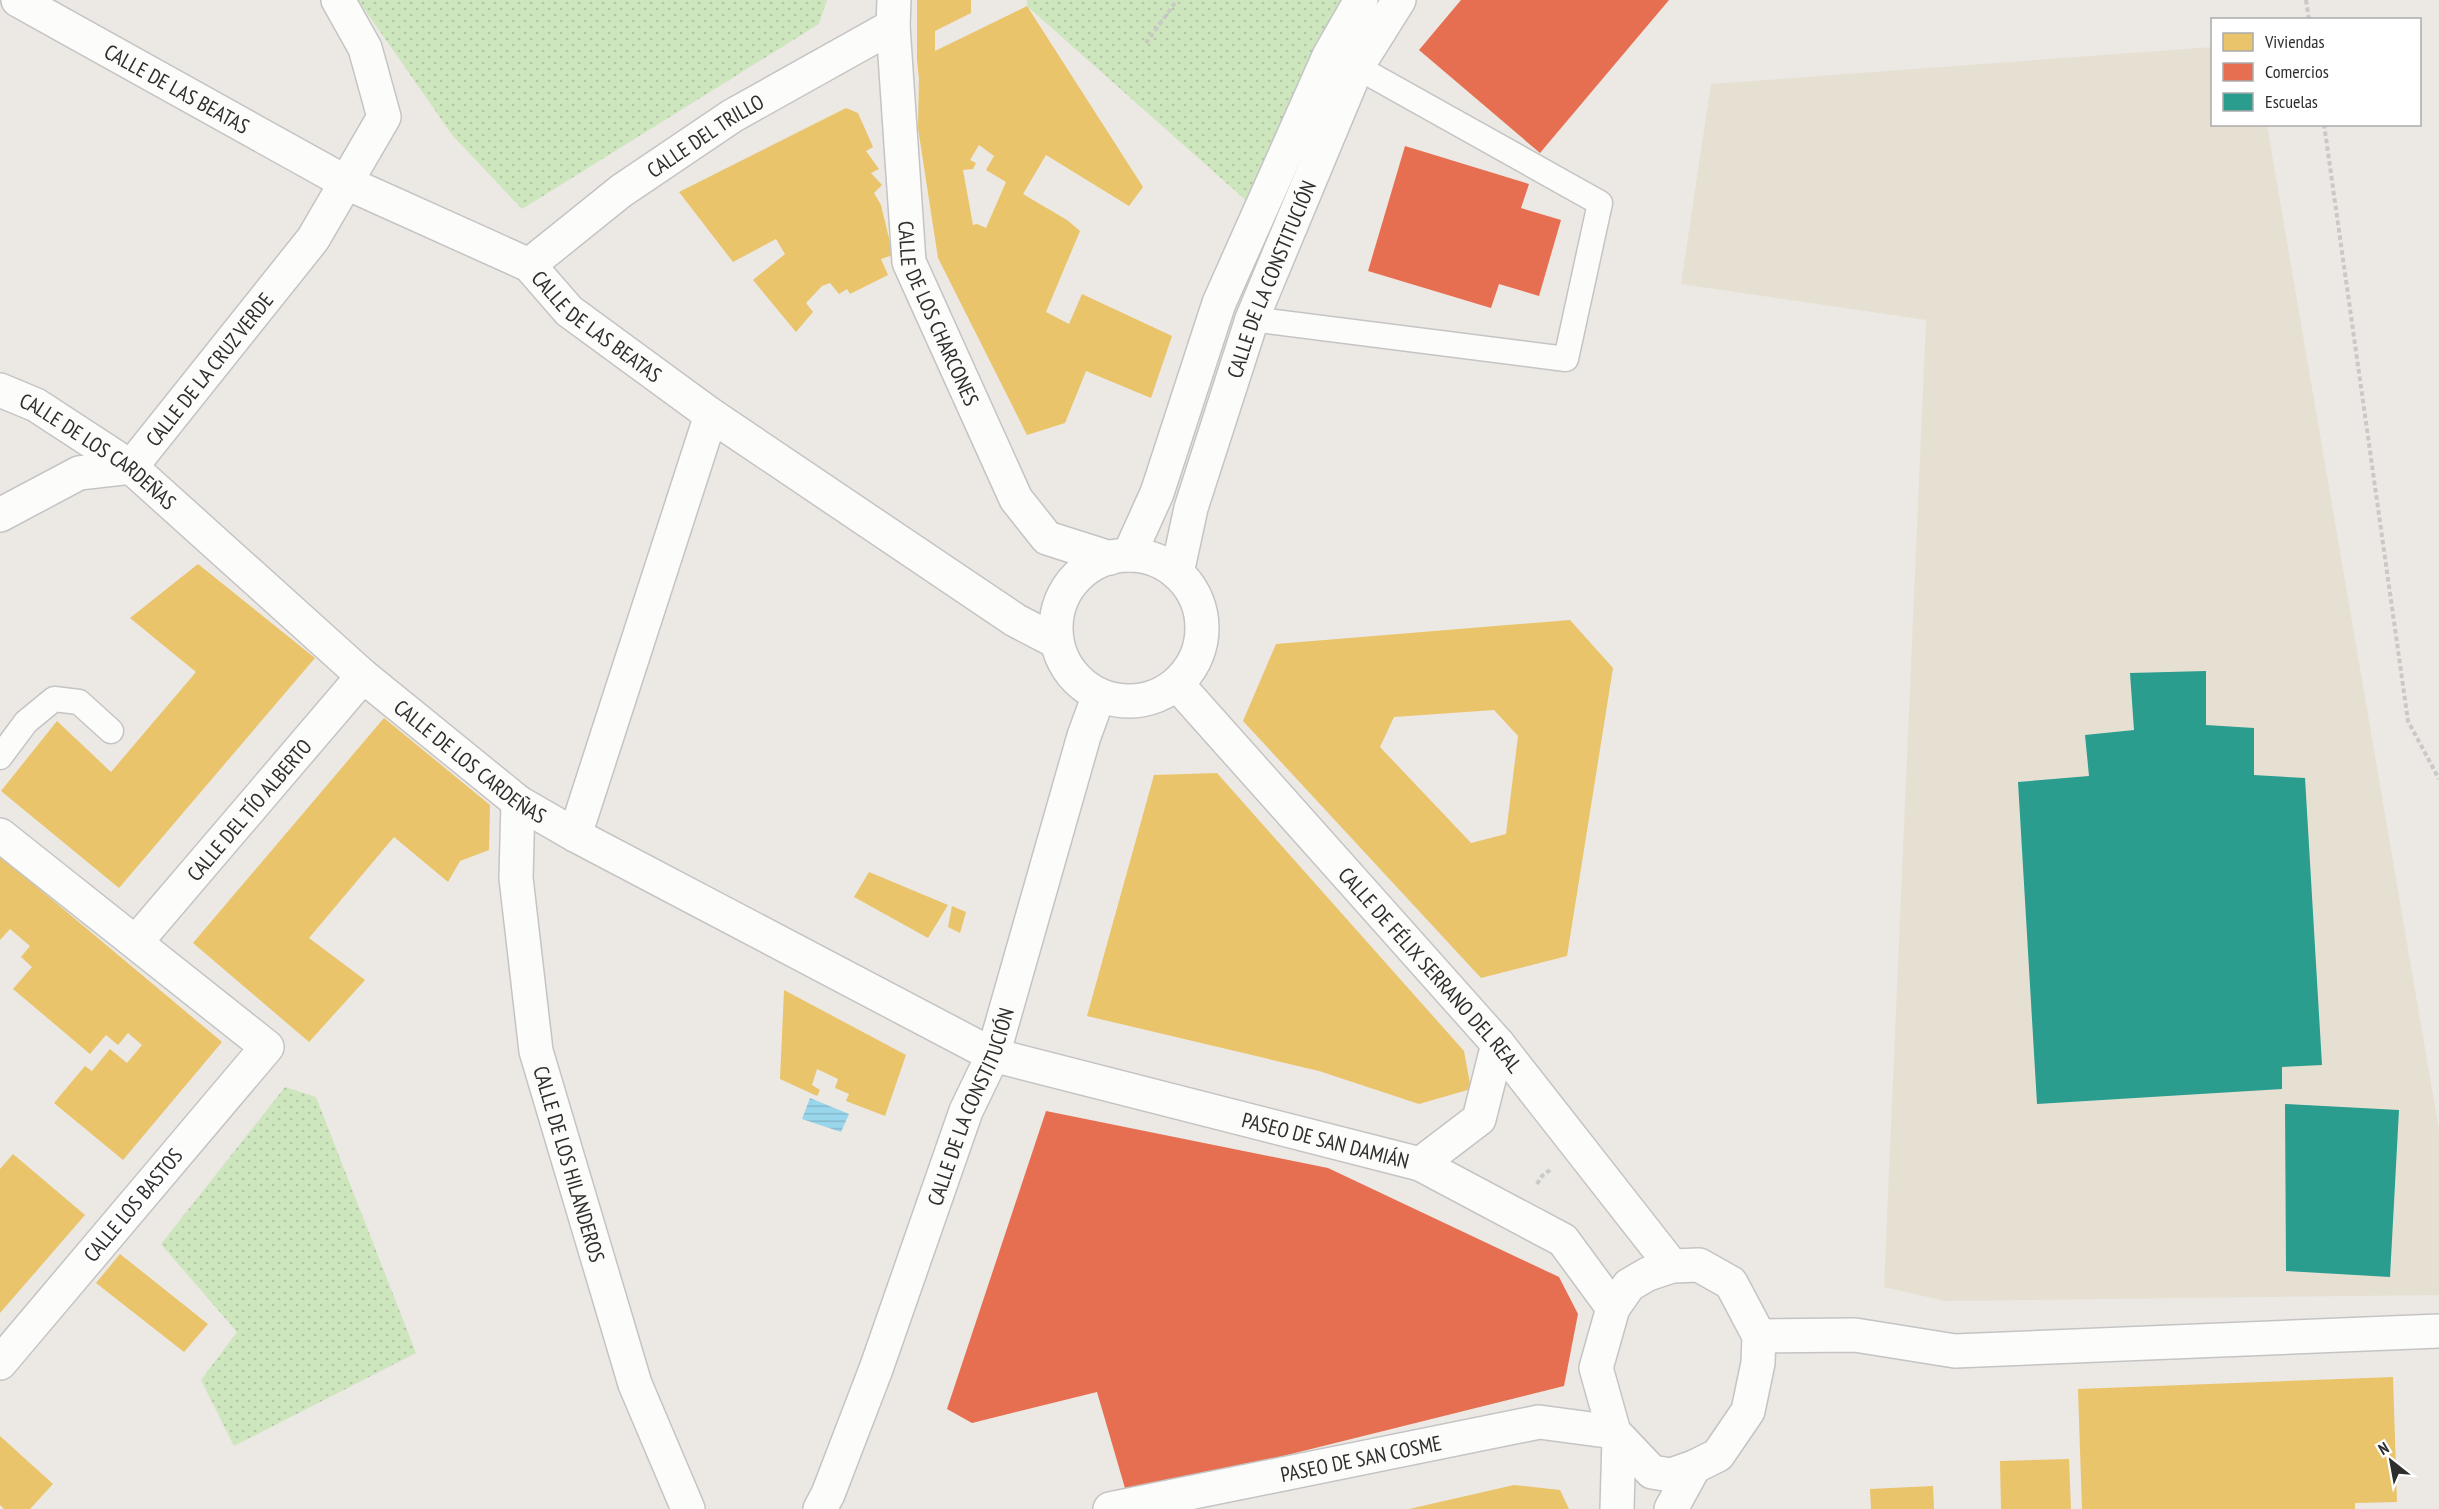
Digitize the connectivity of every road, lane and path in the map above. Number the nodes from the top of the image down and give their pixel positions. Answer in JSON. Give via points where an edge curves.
{"nodes":[{"id":1,"x":18,"y":0,"type":"edge"},
{"id":2,"x":338,"y":0,"type":"edge"},
{"id":3,"x":1177,"y":0,"type":"edge"},
{"id":4,"x":1361,"y":0,"type":"edge"},
{"id":5,"x":1399,"y":0,"type":"edge"},
{"id":6,"x":2306,"y":0,"type":"edge"},
{"id":7,"x":894,"y":13,"type":"edge"},
{"id":8,"x":2309,"y":18,"type":"edge"},
{"id":9,"x":1146,"y":43,"type":"dead end"},
{"id":10,"x":1358,"y":67,"type":"junction"},
{"id":11,"x":2324,"y":126,"type":"edge"},
{"id":12,"x":347,"y":183,"type":"junction"},
{"id":13,"x":529,"y":265,"type":"junction"},
{"id":14,"x":1252,"y":319,"type":"junction"},
{"id":15,"x":0,"y":390,"type":"edge"},
{"id":16,"x":711,"y":415,"type":"junction"},
{"id":17,"x":131,"y":467,"type":"junction"},
{"id":18,"x":0,"y":515,"type":"edge"},
{"id":19,"x":1119,"y":556,"type":"junction"},
{"id":20,"x":1177,"y":573,"type":"junction"},
{"id":21,"x":1057,"y":642,"type":"junction"},
{"id":22,"x":363,"y":676,"type":"junction"},
{"id":23,"x":1177,"y":684,"type":"junction"},
{"id":24,"x":1099,"y":695,"type":"junction"},
{"id":25,"x":111,"y":731,"type":"dead end"},
{"id":26,"x":0,"y":757,"type":"edge"},
{"id":27,"x":2439,"y":779,"type":"edge"},
{"id":28,"x":518,"y":802,"type":"junction"},
{"id":29,"x":0,"y":835,"type":"edge"},
{"id":30,"x":575,"y":835,"type":"junction"},
{"id":31,"x":136,"y":942,"type":"junction"},
{"id":32,"x":1498,"y":1044,"type":"junction"},
{"id":33,"x":993,"y":1054,"type":"junction"},
{"id":34,"x":1578,"y":1147,"type":"junction"},
{"id":35,"x":1420,"y":1164,"type":"junction"},
{"id":36,"x":1521,"y":1217,"type":"junction"},
{"id":37,"x":1672,"y":1266,"type":"junction"},
{"id":38,"x":1613,"y":1308,"type":"junction"},
{"id":39,"x":2439,"y":1331,"type":"edge"},
{"id":40,"x":1759,"y":1336,"type":"junction"},
{"id":41,"x":0,"y":1363,"type":"edge"},
{"id":42,"x":1616,"y":1435,"type":"junction"},
{"id":43,"x":1694,"y":1467,"type":"junction"},
{"id":44,"x":827,"y":1504,"type":"edge"},
{"id":45,"x":688,"y":1509,"type":"edge"},
{"id":46,"x":1110,"y":1509,"type":"edge"},
{"id":47,"x":1617,"y":1509,"type":"edge"},
{"id":48,"x":1671,"y":1509,"type":"edge"}],
"edges":[{"from":1,"to":12,"type":"street","name":"CALLE DE LAS BEATAS"},
{"from":2,"to":12,"type":"street","name":"CALLE DE LA CRUZ VERDE","via":[[365,48],[384,117]]},
{"from":3,"to":9,"type":"path"},
{"from":4,"to":19,"type":"street","name":"CALLE DE LA CONSTITUCIÓN","via":[[1329,57],[1219,303],[1157,493]]},
{"from":5,"to":10,"type":"street","name":"CALLE DE LA CONSTITUCIÓN"},
{"from":6,"to":8,"type":"path"},
{"from":7,"to":13,"type":"street","name":"CALLE DEL TRILLO","via":[[621,191]]},
{"from":7,"to":19,"type":"street","name":"CALLE DE LOS CHARCONES","via":[[909,262],[1016,499],[1047,538]]},
{"from":10,"to":14,"type":"street","name":"CALLE DE LA CONSTITUCIÓN"},
{"from":10,"to":14,"type":"lane","via":[[1600,203],[1566,359]]},
{"from":11,"to":27,"type":"path","via":[[2408,721]]},
{"from":12,"to":13,"type":"street","name":"CALLE DE LAS BEATAS"},
{"from":12,"to":17,"type":"street","name":"CALLE DE LA CRUZ VERDE","via":[[313,239]]},
{"from":13,"to":16,"type":"street","name":"CALLE DE LAS BEATAS","via":[[569,310]]},
{"from":14,"to":20,"type":"street","name":"CALLE DE LA CONSTITUCIÓN","via":[[1191,508]]},
{"from":15,"to":17,"type":"street","name":"CALLE DE LOS CARDEÑAS","via":[[36,405]]},
{"from":16,"to":21,"type":"street","name":"CALLE DE LAS BEATAS","via":[[1014,620]]},
{"from":16,"to":30,"type":"street"},
{"from":17,"to":18,"type":"street","name":"CALLE DE LA CRUZ VERDE","via":[[79,472]]},
{"from":17,"to":22,"type":"street","name":"CALLE DE LOS CARDEÑAS"},
{"from":19,"to":20,"type":"street","via":[[1154,560]]},
{"from":19,"to":21,"type":"street","via":[[1085,570],[1067,590],[1057,615]]},
{"from":20,"to":23,"type":"street","via":[[1195,597],[1202,620],[1201,644],[1192,666]]},
{"from":21,"to":24,"type":"street","via":[[1065,664],[1079,683]]},
{"from":22,"to":28,"type":"street","name":"CALLE DE LOS CARDEÑAS"},
{"from":22,"to":31,"type":"street","name":"CALLE DEL TÍO ALBERTO"},
{"from":23,"to":24,"type":"street","via":[[1153,698],[1126,702]]},
{"from":23,"to":32,"type":"street","name":"CALLE DE FÉLIX SERRANO DEL REAL"},
{"from":24,"to":33,"type":"street","name":"CALLE DE LA CONSTITUCIÓN"},
{"from":25,"to":26,"type":"lane","via":[[79,702],[54,699],[26,722]]},
{"from":28,"to":30,"type":"street","name":"CALLE DE LOS CARDEÑAS"},
{"from":28,"to":45,"type":"street","name":"CALLE DE LOS HILANDEROS","via":[[516,878],[536,1051],[635,1384]]},
{"from":29,"to":31,"type":"street"},
{"from":30,"to":33,"type":"street","name":"CALLE DE LOS CARDEÑAS"},
{"from":31,"to":41,"type":"street","name":"CALLE LOS BASTOS","via":[[267,1047]]},
{"from":32,"to":34,"type":"street","name":"CALLE DE FÉLIX SERRANO DEL REAL"},
{"from":32,"to":35,"type":"street","via":[[1479,1119]]},
{"from":33,"to":35,"type":"street","name":"PASEO DE SAN DAMIÁN"},
{"from":33,"to":44,"type":"street","name":"CALLE DE LA CONSTITUCIÓN","via":[[966,1112]]},
{"from":34,"to":36,"type":"path","via":[[1542,1176]]},
{"from":34,"to":37,"type":"street","name":"CALLE DE FÉLIX SERRANO DEL REAL"},
{"from":35,"to":36,"type":"street","name":"PASEO DE SAN DAMIÁN"},
{"from":36,"to":38,"type":"street","name":"PASEO DE SAN DAMIÁN","via":[[1563,1240]]},
{"from":37,"to":38,"type":"street","via":[[1629,1285]]},
{"from":37,"to":40,"type":"street","via":[[1699,1265],[1731,1283]]},
{"from":38,"to":42,"type":"street","via":[[1596,1368]]},
{"from":39,"to":40,"type":"street","via":[[1954,1351],[1855,1335]]},
{"from":40,"to":43,"type":"street","via":[[1748,1411],[1718,1455]]},
{"from":42,"to":43,"type":"street","via":[[1652,1472],[1671,1475]]},
{"from":42,"to":46,"type":"street","name":"PASEO DE SAN COSME","via":[[1539,1422]]},
{"from":42,"to":47,"type":"street"},
{"from":43,"to":48,"type":"street"}]}
